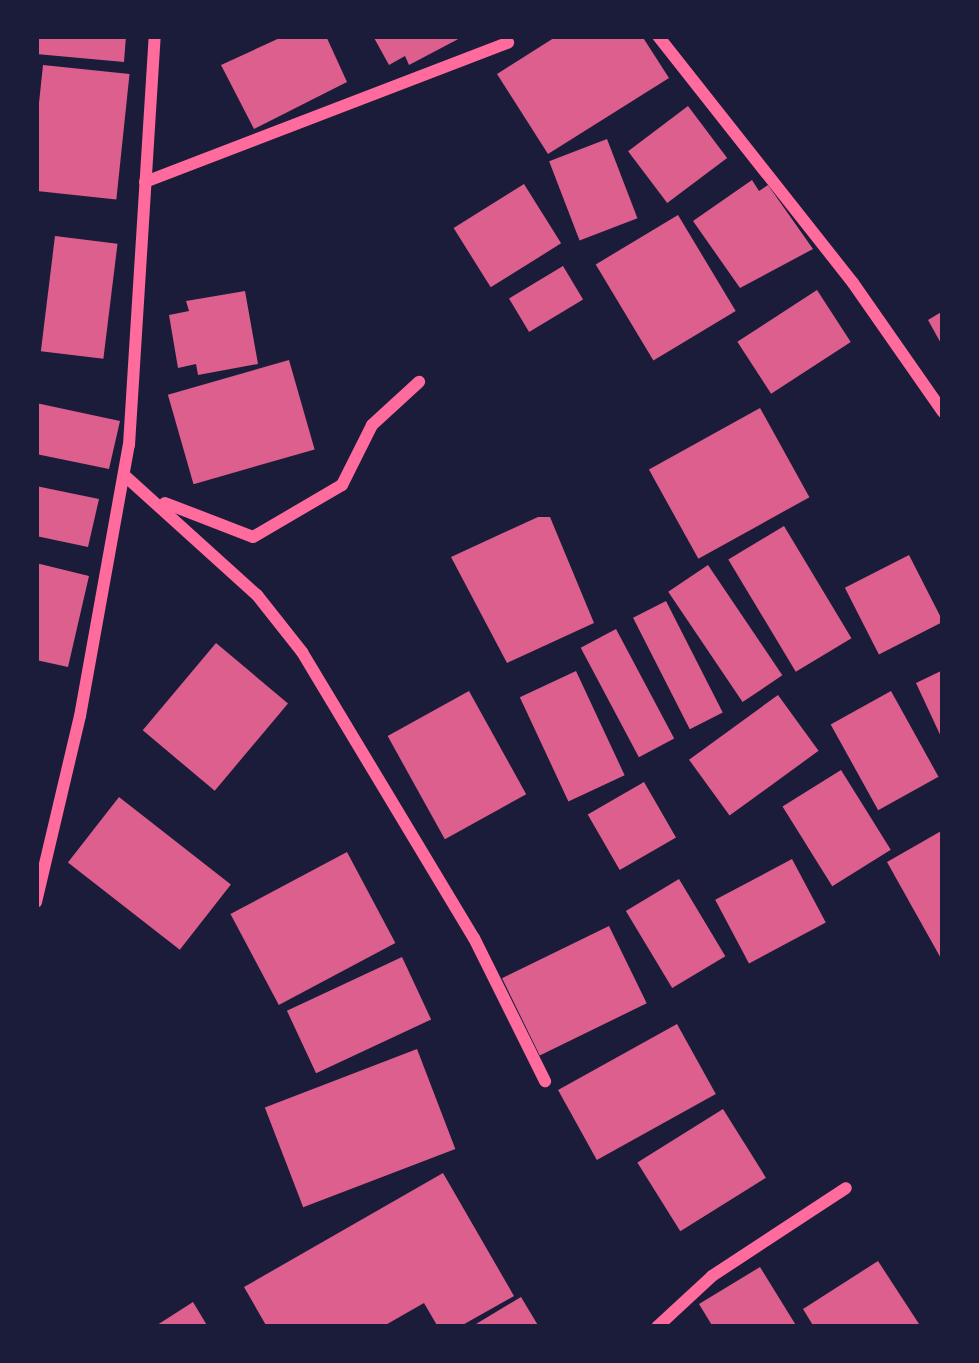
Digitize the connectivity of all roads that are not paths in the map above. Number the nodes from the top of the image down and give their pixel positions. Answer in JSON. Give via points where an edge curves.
{"nodes":[{"id":1,"x":154,"y":36,"type":"edge"},
{"id":2,"x":658,"y":36,"type":"edge"},
{"id":3,"x":508,"y":44,"type":"dead end"},
{"id":4,"x":145,"y":182,"type":"junction"},
{"id":5,"x":419,"y":382,"type":"dead end"},
{"id":6,"x":943,"y":412,"type":"edge"},
{"id":7,"x":124,"y":475,"type":"junction"},
{"id":8,"x":156,"y":499,"type":"junction"},
{"id":9,"x":36,"y":902,"type":"edge"},
{"id":10,"x":545,"y":1081,"type":"dead end"},
{"id":11,"x":846,"y":1188,"type":"dead end"},
{"id":12,"x":657,"y":1327,"type":"edge"}],
"edges":[{"from":1,"to":4,"type":"street"},
{"from":2,"to":6,"type":"street","via":[[853,283]]},
{"from":3,"to":4,"type":"street"},
{"from":4,"to":7,"type":"street"},
{"from":5,"to":8,"type":"street","via":[[372,424],[342,485],[253,536]]},
{"from":7,"to":8,"type":"street"},
{"from":7,"to":9,"type":"street"},
{"from":8,"to":10,"type":"street","via":[[257,596],[302,652],[474,938]]},
{"from":11,"to":12,"type":"street","via":[[712,1276]]}]}
